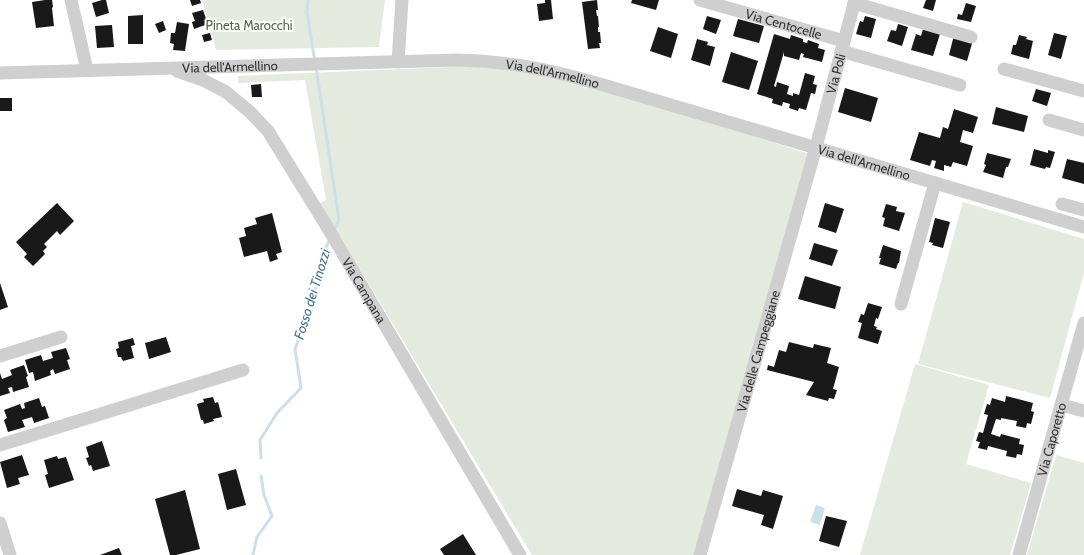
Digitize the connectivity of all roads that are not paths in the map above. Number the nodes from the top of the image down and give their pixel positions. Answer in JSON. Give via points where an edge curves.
{"nodes":[{"id":1,"x":71,"y":0,"type":"edge"},
{"id":2,"x":402,"y":0,"type":"edge"},
{"id":3,"x":700,"y":0,"type":"edge"},
{"id":4,"x":855,"y":1,"type":"edge"},
{"id":5,"x":971,"y":37,"type":"dead end"},
{"id":6,"x":843,"y":46,"type":"junction"},
{"id":7,"x":398,"y":62,"type":"junction"},
{"id":8,"x":168,"y":68,"type":"junction"},
{"id":9,"x":1004,"y":69,"type":"dead end"},
{"id":10,"x":87,"y":70,"type":"junction"},
{"id":11,"x":0,"y":73,"type":"edge"},
{"id":12,"x":960,"y":85,"type":"dead end"},
{"id":13,"x":1084,"y":91,"type":"edge"},
{"id":14,"x":1049,"y":120,"type":"dead end"},
{"id":15,"x":1084,"y":130,"type":"edge"},
{"id":16,"x":816,"y":147,"type":"junction"},
{"id":17,"x":938,"y":184,"type":"junction"},
{"id":18,"x":1062,"y":204,"type":"dead end"},
{"id":19,"x":1084,"y":210,"type":"edge"},
{"id":20,"x":1084,"y":227,"type":"edge"},
{"id":21,"x":912,"y":296,"type":"dead end"},
{"id":22,"x":901,"y":304,"type":"dead end"},
{"id":23,"x":1084,"y":323,"type":"edge"},
{"id":24,"x":61,"y":337,"type":"dead end"},
{"id":25,"x":0,"y":356,"type":"edge"},
{"id":26,"x":1079,"y":358,"type":"edge"},
{"id":27,"x":243,"y":370,"type":"dead end"},
{"id":28,"x":1061,"y":405,"type":"junction"},
{"id":29,"x":1084,"y":411,"type":"edge"},
{"id":30,"x":0,"y":445,"type":"edge"},
{"id":31,"x":0,"y":523,"type":"edge"},
{"id":32,"x":10,"y":555,"type":"edge"},
{"id":33,"x":520,"y":555,"type":"edge"},
{"id":34,"x":700,"y":555,"type":"edge"},
{"id":35,"x":1019,"y":555,"type":"edge"}],
"edges":[{"from":1,"to":10,"type":"street"},
{"from":2,"to":7,"type":"street"},
{"from":3,"to":6,"type":"street","name":"Via Centocelle"},
{"from":4,"to":5,"type":"street"},
{"from":4,"to":6,"type":"street","name":"Via Poli"},
{"from":6,"to":12,"type":"street","name":"Via Centocelle"},
{"from":6,"to":16,"type":"street","name":"Via Poli"},
{"from":7,"to":8,"type":"street","name":"Via dell'Armellino"},
{"from":7,"to":16,"type":"street","name":"Via dell'Armellino","via":[[487,61],[539,68]]},
{"from":8,"to":10,"type":"street","name":"Via dell'Armellino"},
{"from":8,"to":33,"type":"street","name":"Via Campana","via":[[213,84],[230,95],[264,126],[326,225]]},
{"from":9,"to":13,"type":"street"},
{"from":10,"to":11,"type":"street","name":"Via dell'Armellino"},
{"from":14,"to":15,"type":"street"},
{"from":16,"to":17,"type":"street","name":"Via dell'Armellino"},
{"from":16,"to":34,"type":"street","name":"Via delle Campeggiane"},
{"from":17,"to":20,"type":"street","name":"Via dell'Armellino"},
{"from":17,"to":21,"type":"street"},
{"from":17,"to":22,"type":"street"},
{"from":18,"to":19,"type":"street"},
{"from":23,"to":26,"type":"street","name":"Via Caporetto"},
{"from":24,"to":25,"type":"street"},
{"from":26,"to":28,"type":"street","name":"Via Caporetto"},
{"from":27,"to":30,"type":"street"},
{"from":28,"to":29,"type":"street"},
{"from":28,"to":35,"type":"street","name":"Via Caporetto"},
{"from":31,"to":32,"type":"street"}]}
